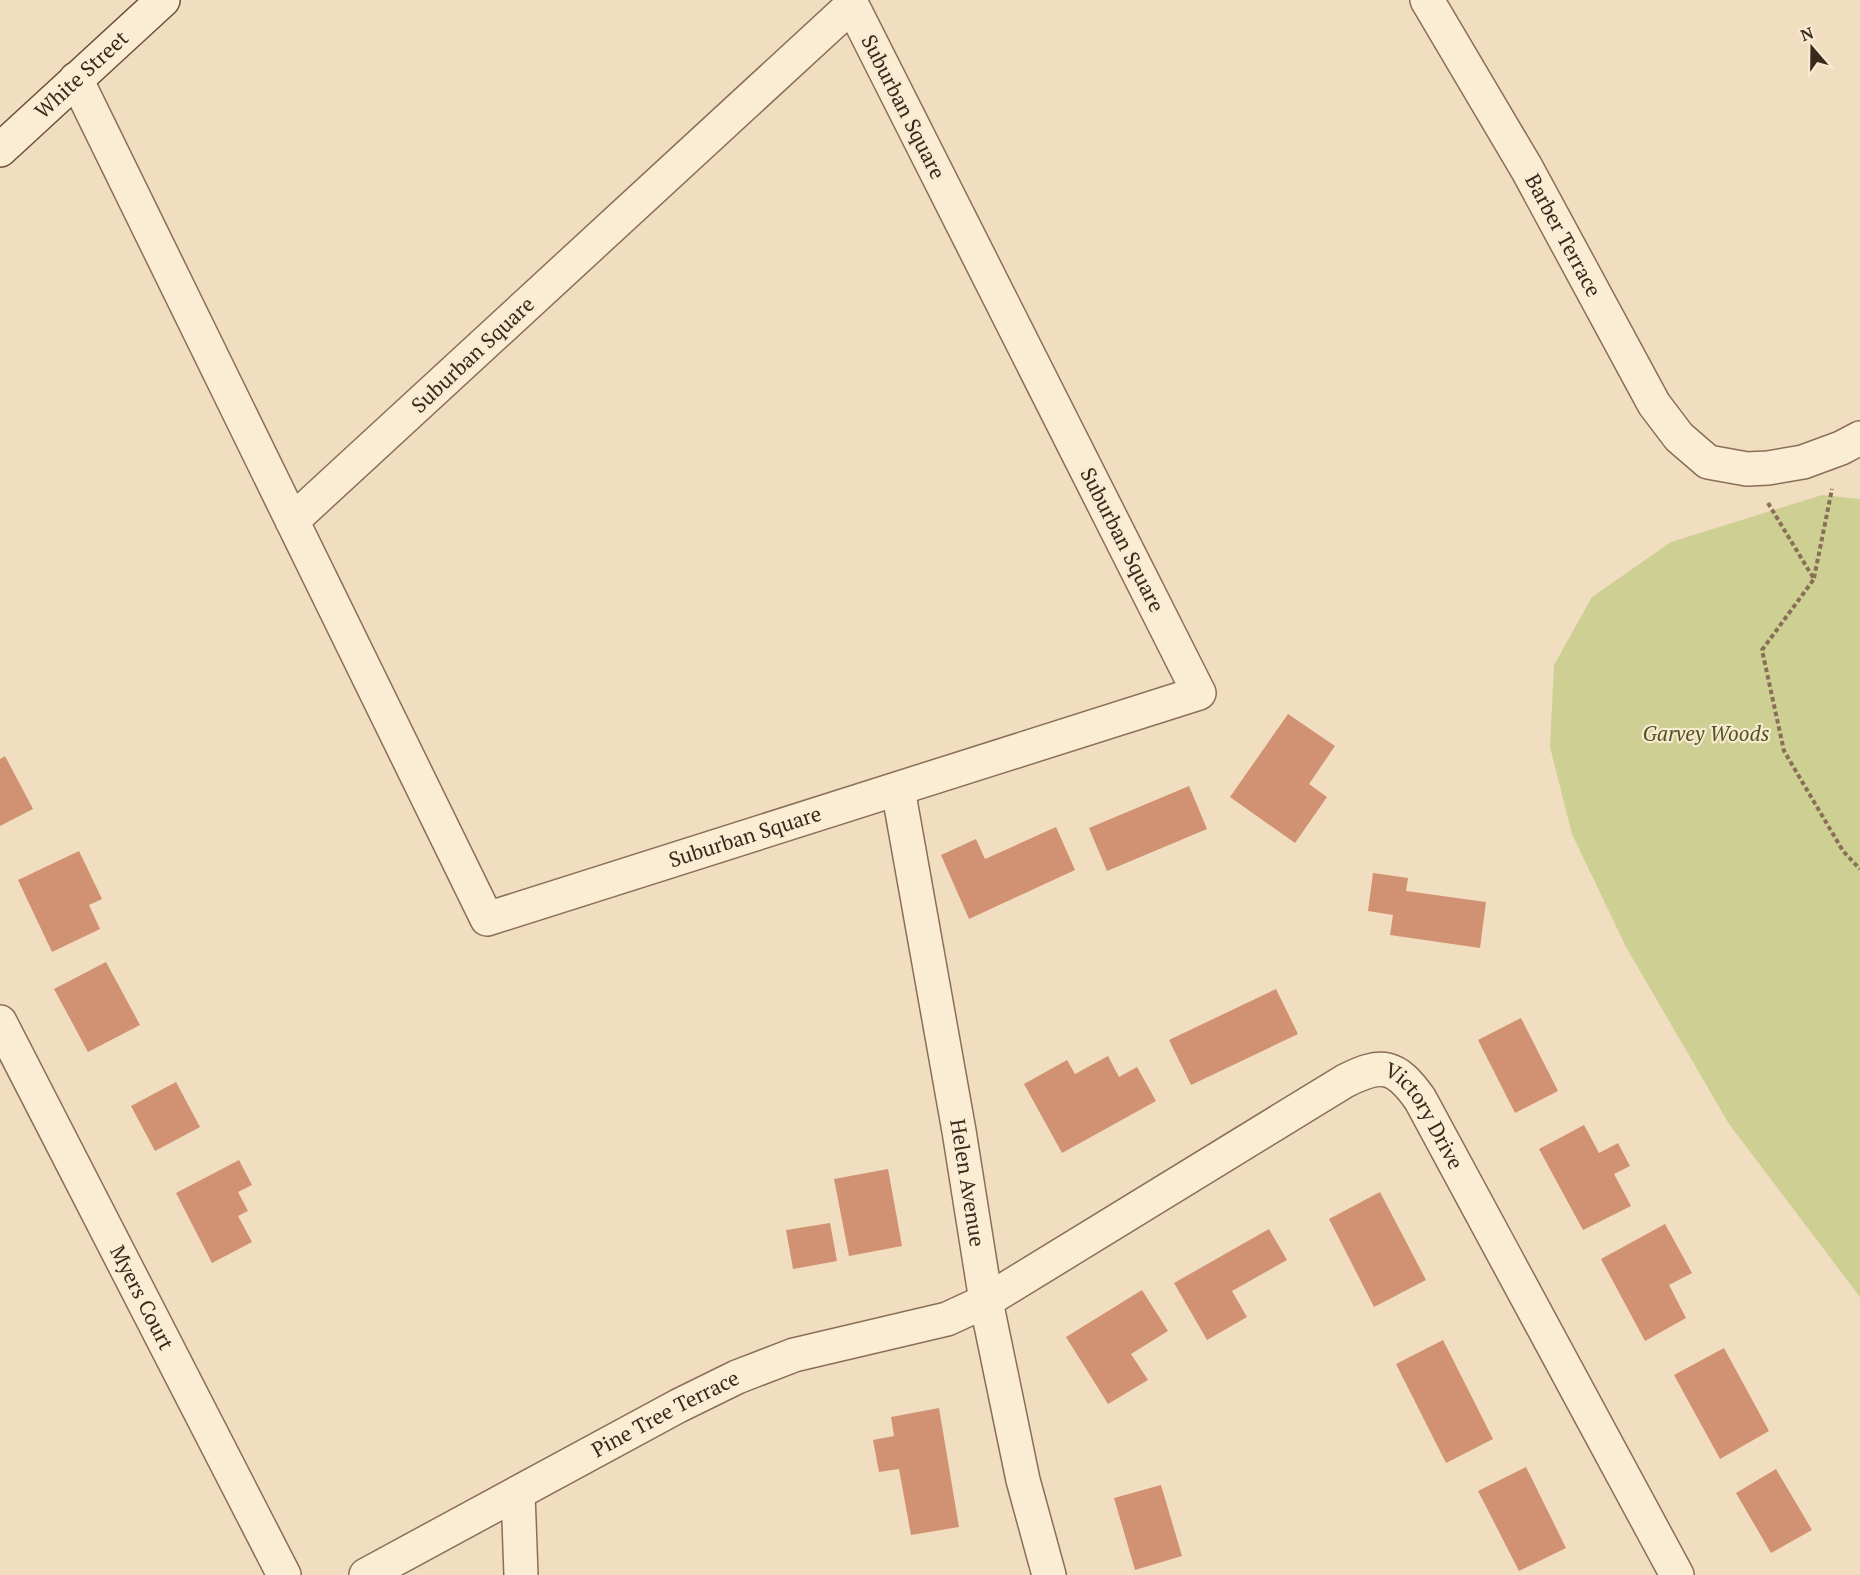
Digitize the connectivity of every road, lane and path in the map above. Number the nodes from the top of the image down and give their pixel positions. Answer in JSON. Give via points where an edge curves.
{"nodes":[{"id":1,"x":163,"y":0,"type":"edge"},
{"id":2,"x":1427,"y":0,"type":"edge"},
{"id":3,"x":76,"y":79,"type":"junction"},
{"id":4,"x":0,"y":150,"type":"edge"},
{"id":5,"x":1850,"y":443,"type":"edge"},
{"id":6,"x":1747,"y":469,"type":"junction"},
{"id":7,"x":292,"y":521,"type":"junction"},
{"id":8,"x":1814,"y":579,"type":"junction"},
{"id":9,"x":898,"y":789,"type":"junction"},
{"id":10,"x":1860,"y":869,"type":"edge"},
{"id":11,"x":0,"y":1022,"type":"edge"},
{"id":12,"x":986,"y":1301,"type":"junction"},
{"id":13,"x":518,"y":1493,"type":"junction"},
{"id":14,"x":284,"y":1575,"type":"edge"},
{"id":15,"x":366,"y":1575,"type":"edge"},
{"id":16,"x":521,"y":1575,"type":"edge"},
{"id":17,"x":1049,"y":1575,"type":"edge"},
{"id":18,"x":1677,"y":1575,"type":"edge"}],
"edges":[{"from":1,"to":3,"type":"street","name":"White Street"},
{"from":2,"to":6,"type":"street","name":"Barber Terrace","via":[[1527,169],[1654,404],[1678,437],[1708,462]]},
{"from":3,"to":4,"type":"street","name":"White Street"},
{"from":3,"to":7,"type":"street","name":"Suburban Square"},
{"from":5,"to":6,"type":"street","via":[[1803,462]]},
{"from":5,"to":8,"type":"path"},
{"from":6,"to":8,"type":"path"},
{"from":7,"to":9,"type":"street","name":"Suburban Square","via":[[487,919]]},
{"from":7,"to":9,"type":"street","name":"Suburban Square","via":[[852,5],[1199,693]]},
{"from":8,"to":10,"type":"path","via":[[1762,650],[1784,751],[1843,851]]},
{"from":9,"to":12,"type":"street","name":"Helen Avenue"},
{"from":11,"to":14,"type":"street","name":"Myers Court"},
{"from":12,"to":13,"type":"street","name":"Pine Tree Terrace","via":[[947,1319],[765,1364]]},
{"from":12,"to":17,"type":"street","name":"Helen Avenue","via":[[1023,1480]]},
{"from":12,"to":18,"type":"street","name":"Victory Drive","via":[[1345,1081],[1379,1069],[1397,1073],[1420,1099]]},
{"from":13,"to":15,"type":"street","name":"Pine Tree Terrace"},
{"from":13,"to":16,"type":"street"}]}
